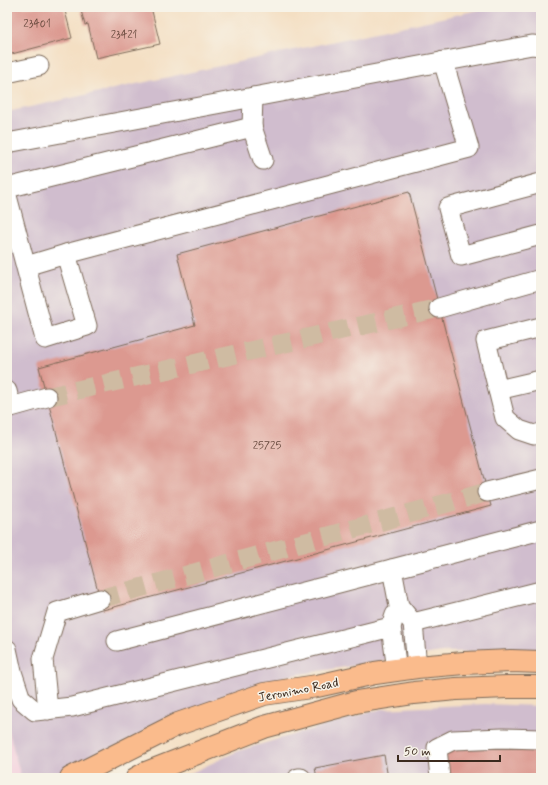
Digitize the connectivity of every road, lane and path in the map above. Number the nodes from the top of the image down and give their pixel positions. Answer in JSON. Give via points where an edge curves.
{"nodes":[{"id":1,"x":541,"y":46,"type":"edge"},
{"id":2,"x":443,"y":61,"type":"junction"},
{"id":3,"x":39,"y":66,"type":"dead end"},
{"id":4,"x":7,"y":73,"type":"edge"},
{"id":5,"x":253,"y":97,"type":"junction"},
{"id":6,"x":252,"y":127,"type":"junction"},
{"id":7,"x":7,"y":142,"type":"edge"},
{"id":8,"x":263,"y":160,"type":"dead end"},
{"id":9,"x":541,"y":182,"type":"edge"},
{"id":10,"x":7,"y":188,"type":"edge"},
{"id":11,"x":7,"y":196,"type":"edge"},
{"id":12,"x":541,"y":235,"type":"edge"},
{"id":13,"x":66,"y":254,"type":"junction"},
{"id":14,"x":26,"y":266,"type":"junction"},
{"id":15,"x":541,"y":279,"type":"edge"},
{"id":16,"x":439,"y":308,"type":"tunnel mouth"},
{"id":17,"x":541,"y":327,"type":"edge"},
{"id":18,"x":541,"y":380,"type":"edge"},
{"id":19,"x":498,"y":390,"type":"junction"},
{"id":20,"x":7,"y":391,"type":"edge"},
{"id":21,"x":47,"y":398,"type":"tunnel mouth"},
{"id":22,"x":541,"y":433,"type":"edge"},
{"id":23,"x":541,"y":479,"type":"edge"},
{"id":24,"x":487,"y":492,"type":"tunnel mouth"},
{"id":25,"x":541,"y":530,"type":"edge"},
{"id":26,"x":392,"y":569,"type":"junction"},
{"id":27,"x":541,"y":591,"type":"edge"},
{"id":28,"x":100,"y":599,"type":"tunnel mouth"},
{"id":29,"x":399,"y":606,"type":"junction"},
{"id":30,"x":413,"y":623,"type":"junction"},
{"id":31,"x":391,"y":627,"type":"junction"},
{"id":32,"x":117,"y":641,"type":"dead end"},
{"id":33,"x":7,"y":649,"type":"edge"},
{"id":34,"x":541,"y":662,"type":"edge"},
{"id":35,"x":407,"y":669,"type":"junction"},
{"id":36,"x":541,"y":687,"type":"edge"},
{"id":37,"x":48,"y":710,"type":"junction"},
{"id":38,"x":541,"y":739,"type":"edge"},
{"id":39,"x":71,"y":778,"type":"edge"},
{"id":40,"x":137,"y":778,"type":"edge"},
{"id":41,"x":440,"y":778,"type":"edge"}],
"edges":[{"from":1,"to":2,"type":"lane"},
{"from":2,"to":5,"type":"lane"},
{"from":2,"to":13,"type":"lane","via":[[469,148]]},
{"from":3,"to":4,"type":"lane"},
{"from":5,"to":6,"type":"lane"},
{"from":5,"to":7,"type":"lane"},
{"from":6,"to":8,"type":"lane"},
{"from":6,"to":10,"type":"lane"},
{"from":9,"to":12,"type":"lane","via":[[448,208],[461,256]]},
{"from":11,"to":14,"type":"lane"},
{"from":13,"to":14,"type":"lane"},
{"from":13,"to":14,"type":"lane","via":[[87,326],[45,339]]},
{"from":15,"to":16,"type":"lane"},
{"from":17,"to":19,"type":"lane","via":[[486,341]]},
{"from":18,"to":19,"type":"lane"},
{"from":19,"to":22,"type":"lane","via":[[505,418],[519,430],[534,435]]},
{"from":20,"to":21,"type":"lane","via":[[11,407]]},
{"from":23,"to":24,"type":"lane"},
{"from":25,"to":26,"type":"lane"},
{"from":26,"to":29,"type":"lane"},
{"from":26,"to":32,"type":"lane"},
{"from":27,"to":30,"type":"lane"},
{"from":28,"to":37,"type":"lane","via":[[57,612],[44,659]]},
{"from":29,"to":30,"type":"lane"},
{"from":29,"to":31,"type":"lane"},
{"from":30,"to":35,"type":"lane"},
{"from":31,"to":35,"type":"lane"},
{"from":31,"to":37,"type":"lane","via":[[72,707]]},
{"from":33,"to":37,"type":"lane","via":[[21,699],[35,711]]},
{"from":34,"to":35,"type":"main road","name":"Jeronimo Road","via":[[472,663]]},
{"from":35,"to":39,"type":"main road","name":"Jeronimo Road","via":[[264,694],[178,724]]},
{"from":36,"to":40,"type":"main road","name":"Jeronimo Road","via":[[456,689],[356,702],[264,727]]},
{"from":38,"to":41,"type":"lane","via":[[453,740],[437,748]]}]}
